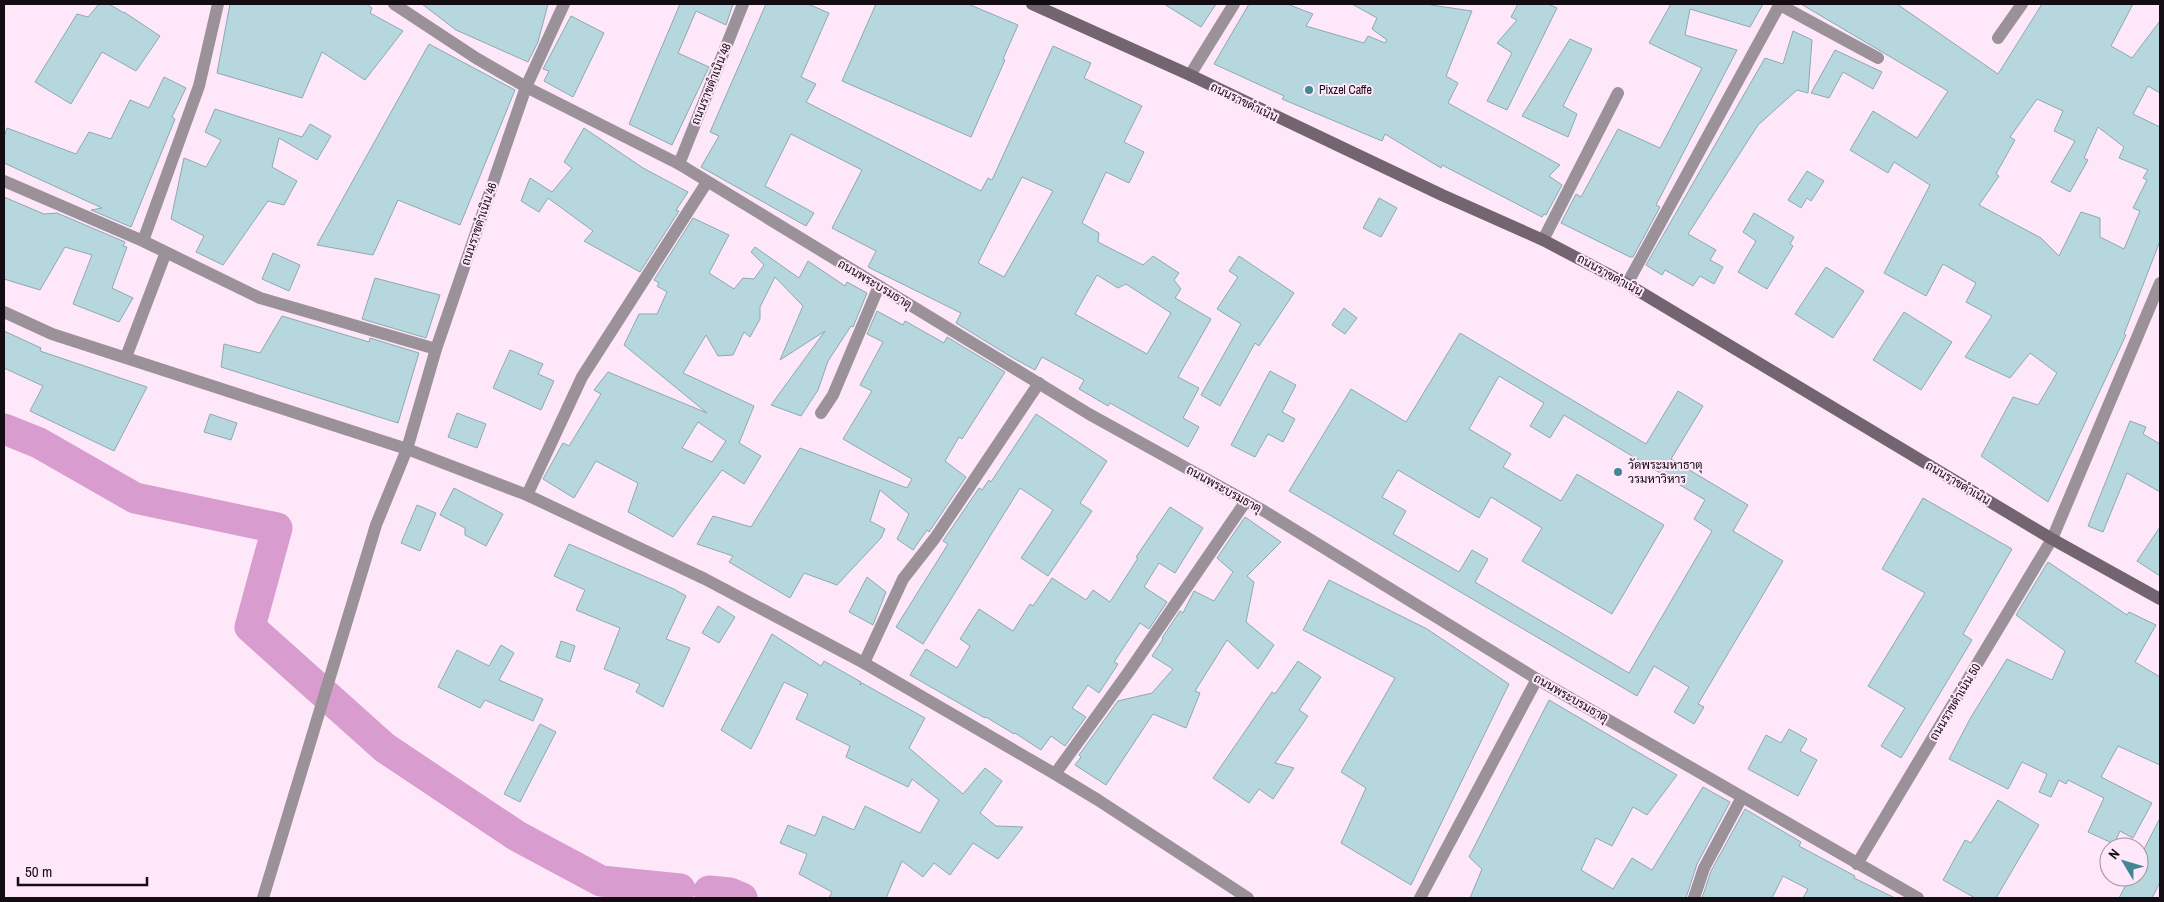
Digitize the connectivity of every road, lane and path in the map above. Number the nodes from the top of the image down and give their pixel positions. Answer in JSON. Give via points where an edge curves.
{"nodes":[{"id":1,"x":218,"y":4,"type":"edge"},
{"id":2,"x":394,"y":4,"type":"edge"},
{"id":3,"x":564,"y":4,"type":"edge"},
{"id":4,"x":743,"y":4,"type":"edge"},
{"id":5,"x":1032,"y":4,"type":"edge"},
{"id":6,"x":1234,"y":4,"type":"edge"},
{"id":7,"x":1780,"y":4,"type":"edge"},
{"id":8,"x":2022,"y":4,"type":"edge"},
{"id":9,"x":1998,"y":38,"type":"dead end"},
{"id":10,"x":1878,"y":58,"type":"dead end"},
{"id":11,"x":1190,"y":75,"type":"junction"},
{"id":12,"x":526,"y":87,"type":"junction"},
{"id":13,"x":1618,"y":92,"type":"dead end"},
{"id":14,"x":679,"y":164,"type":"junction"},
{"id":15,"x":4,"y":182,"type":"edge"},
{"id":16,"x":707,"y":182,"type":"junction"},
{"id":17,"x":1543,"y":240,"type":"junction"},
{"id":18,"x":143,"y":241,"type":"junction"},
{"id":19,"x":166,"y":252,"type":"junction"},
{"id":20,"x":2160,"y":283,"type":"edge"},
{"id":21,"x":1627,"y":284,"type":"junction"},
{"id":22,"x":879,"y":286,"type":"junction"},
{"id":23,"x":4,"y":312,"type":"edge"},
{"id":24,"x":436,"y":349,"type":"junction"},
{"id":25,"x":126,"y":357,"type":"junction"},
{"id":26,"x":1039,"y":383,"type":"junction"},
{"id":27,"x":821,"y":413,"type":"dead end"},
{"id":28,"x":406,"y":449,"type":"junction"},
{"id":29,"x":527,"y":495,"type":"junction"},
{"id":30,"x":1246,"y":501,"type":"junction"},
{"id":31,"x":2052,"y":540,"type":"junction"},
{"id":32,"x":2160,"y":600,"type":"edge"},
{"id":33,"x":864,"y":663,"type":"junction"},
{"id":34,"x":1537,"y":678,"type":"junction"},
{"id":35,"x":1055,"y":774,"type":"junction"},
{"id":36,"x":1742,"y":797,"type":"junction"},
{"id":37,"x":1857,"y":864,"type":"junction"},
{"id":38,"x":263,"y":898,"type":"edge"},
{"id":39,"x":1248,"y":898,"type":"edge"},
{"id":40,"x":1420,"y":898,"type":"edge"},
{"id":41,"x":1694,"y":898,"type":"edge"},
{"id":42,"x":1918,"y":898,"type":"edge"}],
"edges":[{"from":1,"to":18,"type":"street","via":[[199,86]]},
{"from":2,"to":12,"type":"street","name":"ถนนพระบรมธาตุ"},
{"from":3,"to":12,"type":"street","name":"ถนนราขดำเนิน 46"},
{"from":4,"to":14,"type":"street","name":"ถนนราขดำเนิน 48"},
{"from":5,"to":11,"type":"main road","name":"ถนนราขดำเนิน"},
{"from":6,"to":11,"type":"street"},
{"from":7,"to":10,"type":"street"},
{"from":7,"to":21,"type":"street"},
{"from":8,"to":9,"type":"street"},
{"from":11,"to":17,"type":"main road","name":"ถนนราขดำเนิน"},
{"from":12,"to":14,"type":"street","name":"ถนนพระบรมธาตุ"},
{"from":12,"to":24,"type":"street","name":"ถนนราขดำเนิน 46"},
{"from":13,"to":17,"type":"street"},
{"from":14,"to":16,"type":"street","name":"ถนนพระบรมธาตุ"},
{"from":15,"to":18,"type":"street"},
{"from":16,"to":22,"type":"street","name":"ถนนพระบรมธาตุ"},
{"from":16,"to":29,"type":"street","via":[[582,378]]},
{"from":17,"to":21,"type":"main road","name":"ถนนราขดำเนิน"},
{"from":18,"to":19,"type":"street"},
{"from":19,"to":24,"type":"street","via":[[260,298]]},
{"from":19,"to":25,"type":"street"},
{"from":20,"to":31,"type":"street","name":"ถนนราขดำเนิน 50"},
{"from":21,"to":31,"type":"main road","name":"ถนนราขดำเนิน"},
{"from":22,"to":26,"type":"street","name":"ถนนพระบรมธาตุ"},
{"from":22,"to":27,"type":"street","via":[[833,396]]},
{"from":23,"to":25,"type":"street","via":[[52,334]]},
{"from":24,"to":28,"type":"street","name":"ถนนราขดำเนิน 46"},
{"from":25,"to":28,"type":"street"},
{"from":26,"to":30,"type":"street","name":"ถนนพระบรมธาตุ"},
{"from":26,"to":33,"type":"street","via":[[935,538],[903,579]]},
{"from":28,"to":29,"type":"street"},
{"from":28,"to":38,"type":"street","name":"ถนนราขดำเนิน 46","via":[[376,524]]},
{"from":29,"to":33,"type":"street","via":[[705,579]]},
{"from":30,"to":34,"type":"street","name":"ถนนพระบรมธาตุ"},
{"from":30,"to":35,"type":"street"},
{"from":31,"to":32,"type":"main road","name":"ถนนราขดำเนิน"},
{"from":31,"to":37,"type":"street","name":"ถนนราขดำเนิน 50"},
{"from":33,"to":35,"type":"street"},
{"from":34,"to":36,"type":"street","name":"ถนนพระบรมธาตุ"},
{"from":34,"to":40,"type":"street"},
{"from":35,"to":39,"type":"street"},
{"from":36,"to":37,"type":"street","name":"ถนนพระบรมธาตุ"},
{"from":36,"to":41,"type":"street","via":[[1704,868]]},
{"from":37,"to":42,"type":"street","name":"ถนนพระบรมธาตุ"}]}
